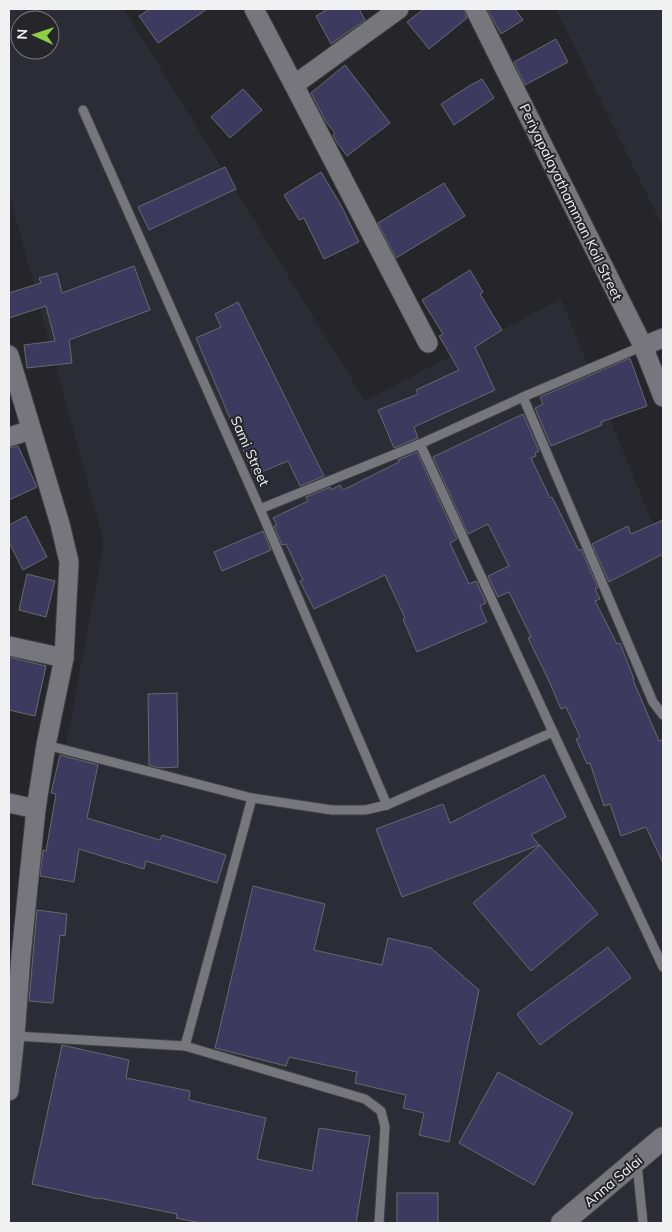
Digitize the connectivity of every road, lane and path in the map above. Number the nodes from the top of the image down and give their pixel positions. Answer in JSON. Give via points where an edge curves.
{"nodes":[{"id":1,"x":254,"y":9,"type":"edge"},
{"id":2,"x":399,"y":9,"type":"edge"},
{"id":3,"x":475,"y":9,"type":"edge"},
{"id":4,"x":294,"y":85,"type":"junction"},
{"id":5,"x":83,"y":110,"type":"dead end"},
{"id":6,"x":663,"y":338,"type":"edge"},
{"id":7,"x":428,"y":343,"type":"dead end"},
{"id":8,"x":643,"y":346,"type":"junction"},
{"id":9,"x":9,"y":355,"type":"edge"},
{"id":10,"x":523,"y":397,"type":"junction"},
{"id":11,"x":663,"y":398,"type":"edge"},
{"id":12,"x":31,"y":430,"type":"junction"},
{"id":13,"x":9,"y":437,"type":"edge"},
{"id":14,"x":420,"y":444,"type":"junction"},
{"id":15,"x":260,"y":509,"type":"junction"},
{"id":16,"x":9,"y":646,"type":"edge"},
{"id":17,"x":64,"y":658,"type":"junction"},
{"id":18,"x":663,"y":715,"type":"edge"},
{"id":19,"x":553,"y":732,"type":"junction"},
{"id":20,"x":46,"y":746,"type":"junction"},
{"id":21,"x":252,"y":798,"type":"junction"},
{"id":22,"x":9,"y":804,"type":"edge"},
{"id":23,"x":387,"y":805,"type":"junction"},
{"id":24,"x":36,"y":809,"type":"junction"},
{"id":25,"x":15,"y":956,"type":"edge"},
{"id":26,"x":663,"y":967,"type":"edge"},
{"id":27,"x":12,"y":1035,"type":"edge"},
{"id":28,"x":185,"y":1046,"type":"junction"},
{"id":29,"x":9,"y":1091,"type":"edge"},
{"id":30,"x":663,"y":1138,"type":"edge"},
{"id":31,"x":637,"y":1161,"type":"junction"},
{"id":32,"x":379,"y":1223,"type":"edge"},
{"id":33,"x":562,"y":1223,"type":"edge"},
{"id":34,"x":643,"y":1223,"type":"edge"}],
"edges":[{"from":1,"to":4,"type":"street"},
{"from":2,"to":4,"type":"street"},
{"from":3,"to":8,"type":"street","name":"Periyapalayathamman Koil Street"},
{"from":4,"to":7,"type":"street"},
{"from":5,"to":15,"type":"lane","name":"Sami Street"},
{"from":6,"to":8,"type":"street"},
{"from":8,"to":10,"type":"lane"},
{"from":8,"to":11,"type":"street","name":"Periyapalayathamman Koil Street"},
{"from":9,"to":12,"type":"street"},
{"from":10,"to":14,"type":"lane"},
{"from":10,"to":18,"type":"lane","via":[[653,702]]},
{"from":12,"to":13,"type":"street"},
{"from":12,"to":17,"type":"street","via":[[69,562]]},
{"from":14,"to":15,"type":"lane"},
{"from":14,"to":19,"type":"lane"},
{"from":15,"to":23,"type":"lane","name":"Sami Street"},
{"from":16,"to":17,"type":"street"},
{"from":17,"to":20,"type":"street"},
{"from":19,"to":23,"type":"lane"},
{"from":19,"to":26,"type":"lane"},
{"from":20,"to":21,"type":"lane"},
{"from":20,"to":24,"type":"street"},
{"from":21,"to":23,"type":"lane","via":[[332,810],[365,810]]},
{"from":21,"to":28,"type":"lane"},
{"from":22,"to":24,"type":"street"},
{"from":24,"to":25,"type":"street"},
{"from":25,"to":27,"type":"street"},
{"from":27,"to":28,"type":"lane"},
{"from":27,"to":29,"type":"street"},
{"from":28,"to":32,"type":"lane","via":[[365,1099],[381,1111],[385,1127]]},
{"from":30,"to":31,"type":"street","name":"Anna Salai"},
{"from":31,"to":33,"type":"street","name":"Anna Salai"},
{"from":31,"to":34,"type":"lane"}]}
